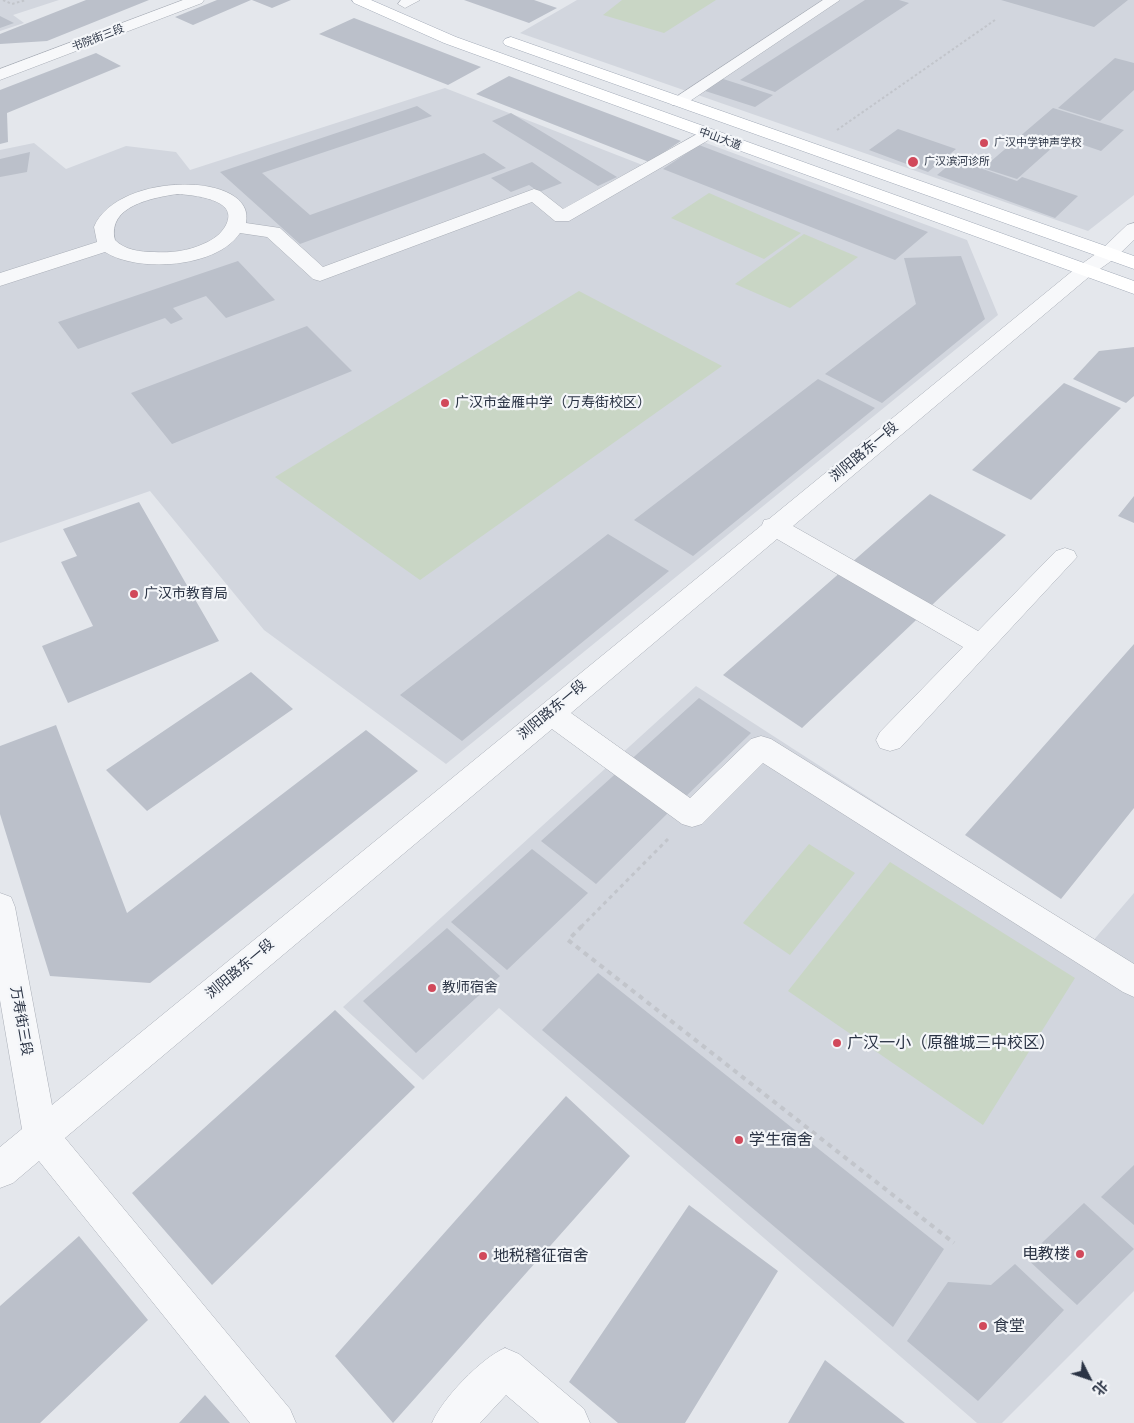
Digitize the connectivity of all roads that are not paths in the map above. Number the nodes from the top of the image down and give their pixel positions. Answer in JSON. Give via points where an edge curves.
{"nodes":[{"id":1,"x":197,"y":0,"type":"edge"},
{"id":2,"x":360,"y":0,"type":"edge"},
{"id":3,"x":833,"y":0,"type":"edge"},
{"id":4,"x":405,"y":1,"type":"edge"},
{"id":5,"x":430,"y":13,"type":"dead end"},
{"id":6,"x":491,"y":35,"type":"dead end"},
{"id":7,"x":0,"y":75,"type":"edge"},
{"id":8,"x":678,"y":102,"type":"junction"},
{"id":9,"x":706,"y":134,"type":"junction"},
{"id":10,"x":234,"y":227,"type":"junction"},
{"id":11,"x":1134,"y":229,"type":"edge"},
{"id":12,"x":109,"y":244,"type":"junction"},
{"id":13,"x":1108,"y":255,"type":"junction"},
{"id":14,"x":1134,"y":263,"type":"edge"},
{"id":15,"x":1083,"y":272,"type":"junction"},
{"id":16,"x":0,"y":280,"type":"edge"},
{"id":17,"x":1134,"y":288,"type":"edge"},
{"id":18,"x":773,"y":526,"type":"junction"},
{"id":19,"x":1064,"y":557,"type":"dead end"},
{"id":20,"x":981,"y":645,"type":"junction"},
{"id":21,"x":549,"y":712,"type":"junction"},
{"id":22,"x":890,"y":740,"type":"dead end"},
{"id":23,"x":0,"y":907,"type":"edge"},
{"id":24,"x":1134,"y":982,"type":"edge"},
{"id":25,"x":40,"y":1135,"type":"junction"},
{"id":26,"x":0,"y":1170,"type":"edge"},
{"id":27,"x":276,"y":1423,"type":"edge"},
{"id":28,"x":452,"y":1423,"type":"edge"},
{"id":29,"x":570,"y":1423,"type":"edge"}],
"edges":[{"from":1,"to":7,"type":"street","name":"书院街三段"},
{"from":2,"to":9,"type":"main road","name":"中山大道","via":[[450,40]]},
{"from":3,"to":8,"type":"street"},
{"from":4,"to":5,"type":"main road"},
{"from":6,"to":8,"type":"main road","name":"中山大道"},
{"from":8,"to":13,"type":"main road","name":"中山大道"},
{"from":9,"to":10,"type":"street","via":[[562,217],[534,195],[320,275],[273,232]]},
{"from":9,"to":15,"type":"main road","name":"中山大道"},
{"from":10,"to":12,"type":"street","via":[[230,235],[215,245],[195,254],[173,258],[130,256]]},
{"from":10,"to":12,"type":"street","via":[[237,211],[230,201],[216,194],[198,189],[156,191],[119,206],[108,217],[103,228]]},
{"from":11,"to":13,"type":"street","name":"浏阳路东一段"},
{"from":12,"to":16,"type":"street"},
{"from":13,"to":14,"type":"main road","name":"中山大道"},
{"from":13,"to":15,"type":"street","name":"浏阳路东一段"},
{"from":15,"to":17,"type":"main road","name":"中山大道"},
{"from":15,"to":18,"type":"street","name":"浏阳路东一段"},
{"from":18,"to":20,"type":"street"},
{"from":18,"to":21,"type":"street","name":"浏阳路东一段"},
{"from":19,"to":20,"type":"street"},
{"from":20,"to":22,"type":"street"},
{"from":21,"to":24,"type":"street","via":[[692,815],[761,747]]},
{"from":21,"to":25,"type":"street","name":"浏阳路东一段"},
{"from":23,"to":25,"type":"street","name":"万寿街三段"},
{"from":25,"to":26,"type":"street","name":"浏阳路东一段"},
{"from":25,"to":27,"type":"street"},
{"from":28,"to":29,"type":"street","via":[[505,1368]]}]}
